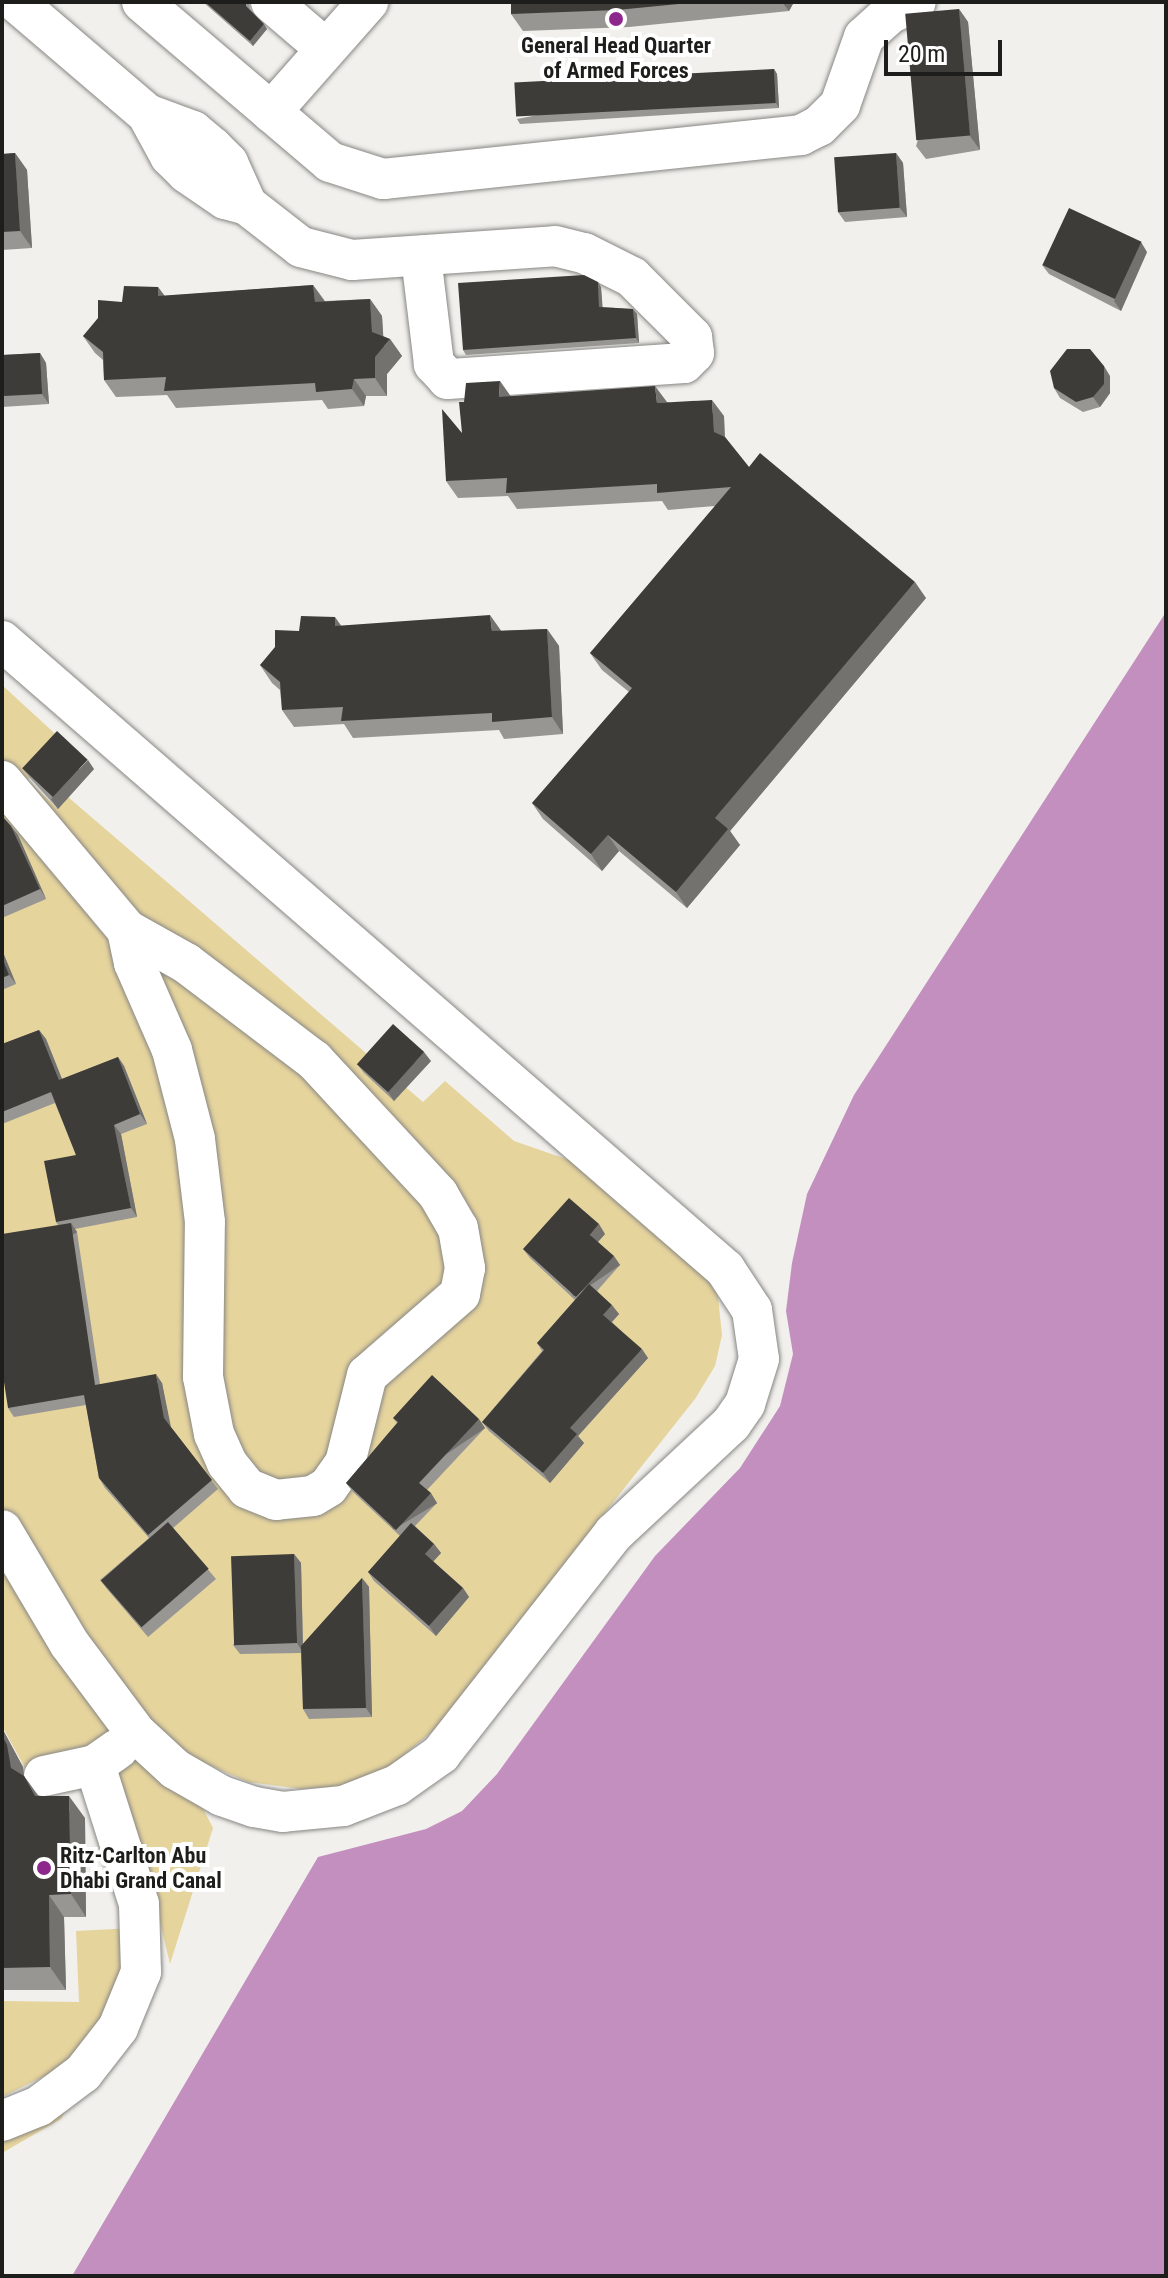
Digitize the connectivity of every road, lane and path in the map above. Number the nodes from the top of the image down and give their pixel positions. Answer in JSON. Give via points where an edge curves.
{"nodes":[{"id":1,"x":16,"y":2,"type":"edge"},
{"id":2,"x":142,"y":2,"type":"edge"},
{"id":3,"x":271,"y":2,"type":"edge"},
{"id":4,"x":368,"y":2,"type":"edge"},
{"id":5,"x":916,"y":2,"type":"edge"},
{"id":6,"x":326,"y":49,"type":"junction"},
{"id":7,"x":271,"y":112,"type":"junction"},
{"id":8,"x":421,"y":256,"type":"junction"},
{"id":9,"x":2,"y":641,"type":"edge"},
{"id":10,"x":2,"y":781,"type":"edge"},
{"id":11,"x":127,"y":930,"type":"junction"},
{"id":12,"x":2,"y":1530,"type":"edge"},
{"id":13,"x":136,"y":1733,"type":"junction"},
{"id":14,"x":95,"y":1765,"type":"junction"},
{"id":15,"x":44,"y":1776,"type":"dead end"},
{"id":16,"x":2,"y":2121,"type":"edge"}],
"edges":[{"from":1,"to":8,"type":"lane","via":[[147,114],[193,131],[228,163],[247,205],[316,254],[352,260]]},
{"from":2,"to":7,"type":"lane"},
{"from":3,"to":6,"type":"lane"},
{"from":4,"to":6,"type":"lane"},
{"from":5,"to":7,"type":"lane","via":[[891,13],[864,37],[840,105],[801,135],[383,179],[330,162]]},
{"from":6,"to":7,"type":"lane"},
{"from":8,"to":8,"type":"lane","via":[[555,246],[593,256],[632,277],[692,337],[694,353],[684,363],[448,379],[434,364]]},
{"from":9,"to":13,"type":"lane","via":[[725,1269],[752,1310],[758,1334],[755,1382],[731,1424],[614,1533],[459,1734],[420,1771],[373,1797],[343,1806],[283,1812],[254,1807],[198,1784]]},
{"from":10,"to":11,"type":"lane"},
{"from":11,"to":11,"type":"lane","via":[[186,963],[314,1060],[438,1194],[458,1228],[465,1268],[460,1294],[367,1375],[345,1463],[328,1487],[313,1496],[276,1500],[247,1488],[227,1463],[214,1434],[203,1377],[205,1222],[195,1139],[172,1050],[134,963]]},
{"from":12,"to":13,"type":"lane","via":[[37,1596]]},
{"from":13,"to":14,"type":"lane"},
{"from":14,"to":15,"type":"lane"},
{"from":14,"to":16,"type":"lane","via":[[139,1904],[141,1972],[118,2028],[83,2073],[39,2106]]}]}
